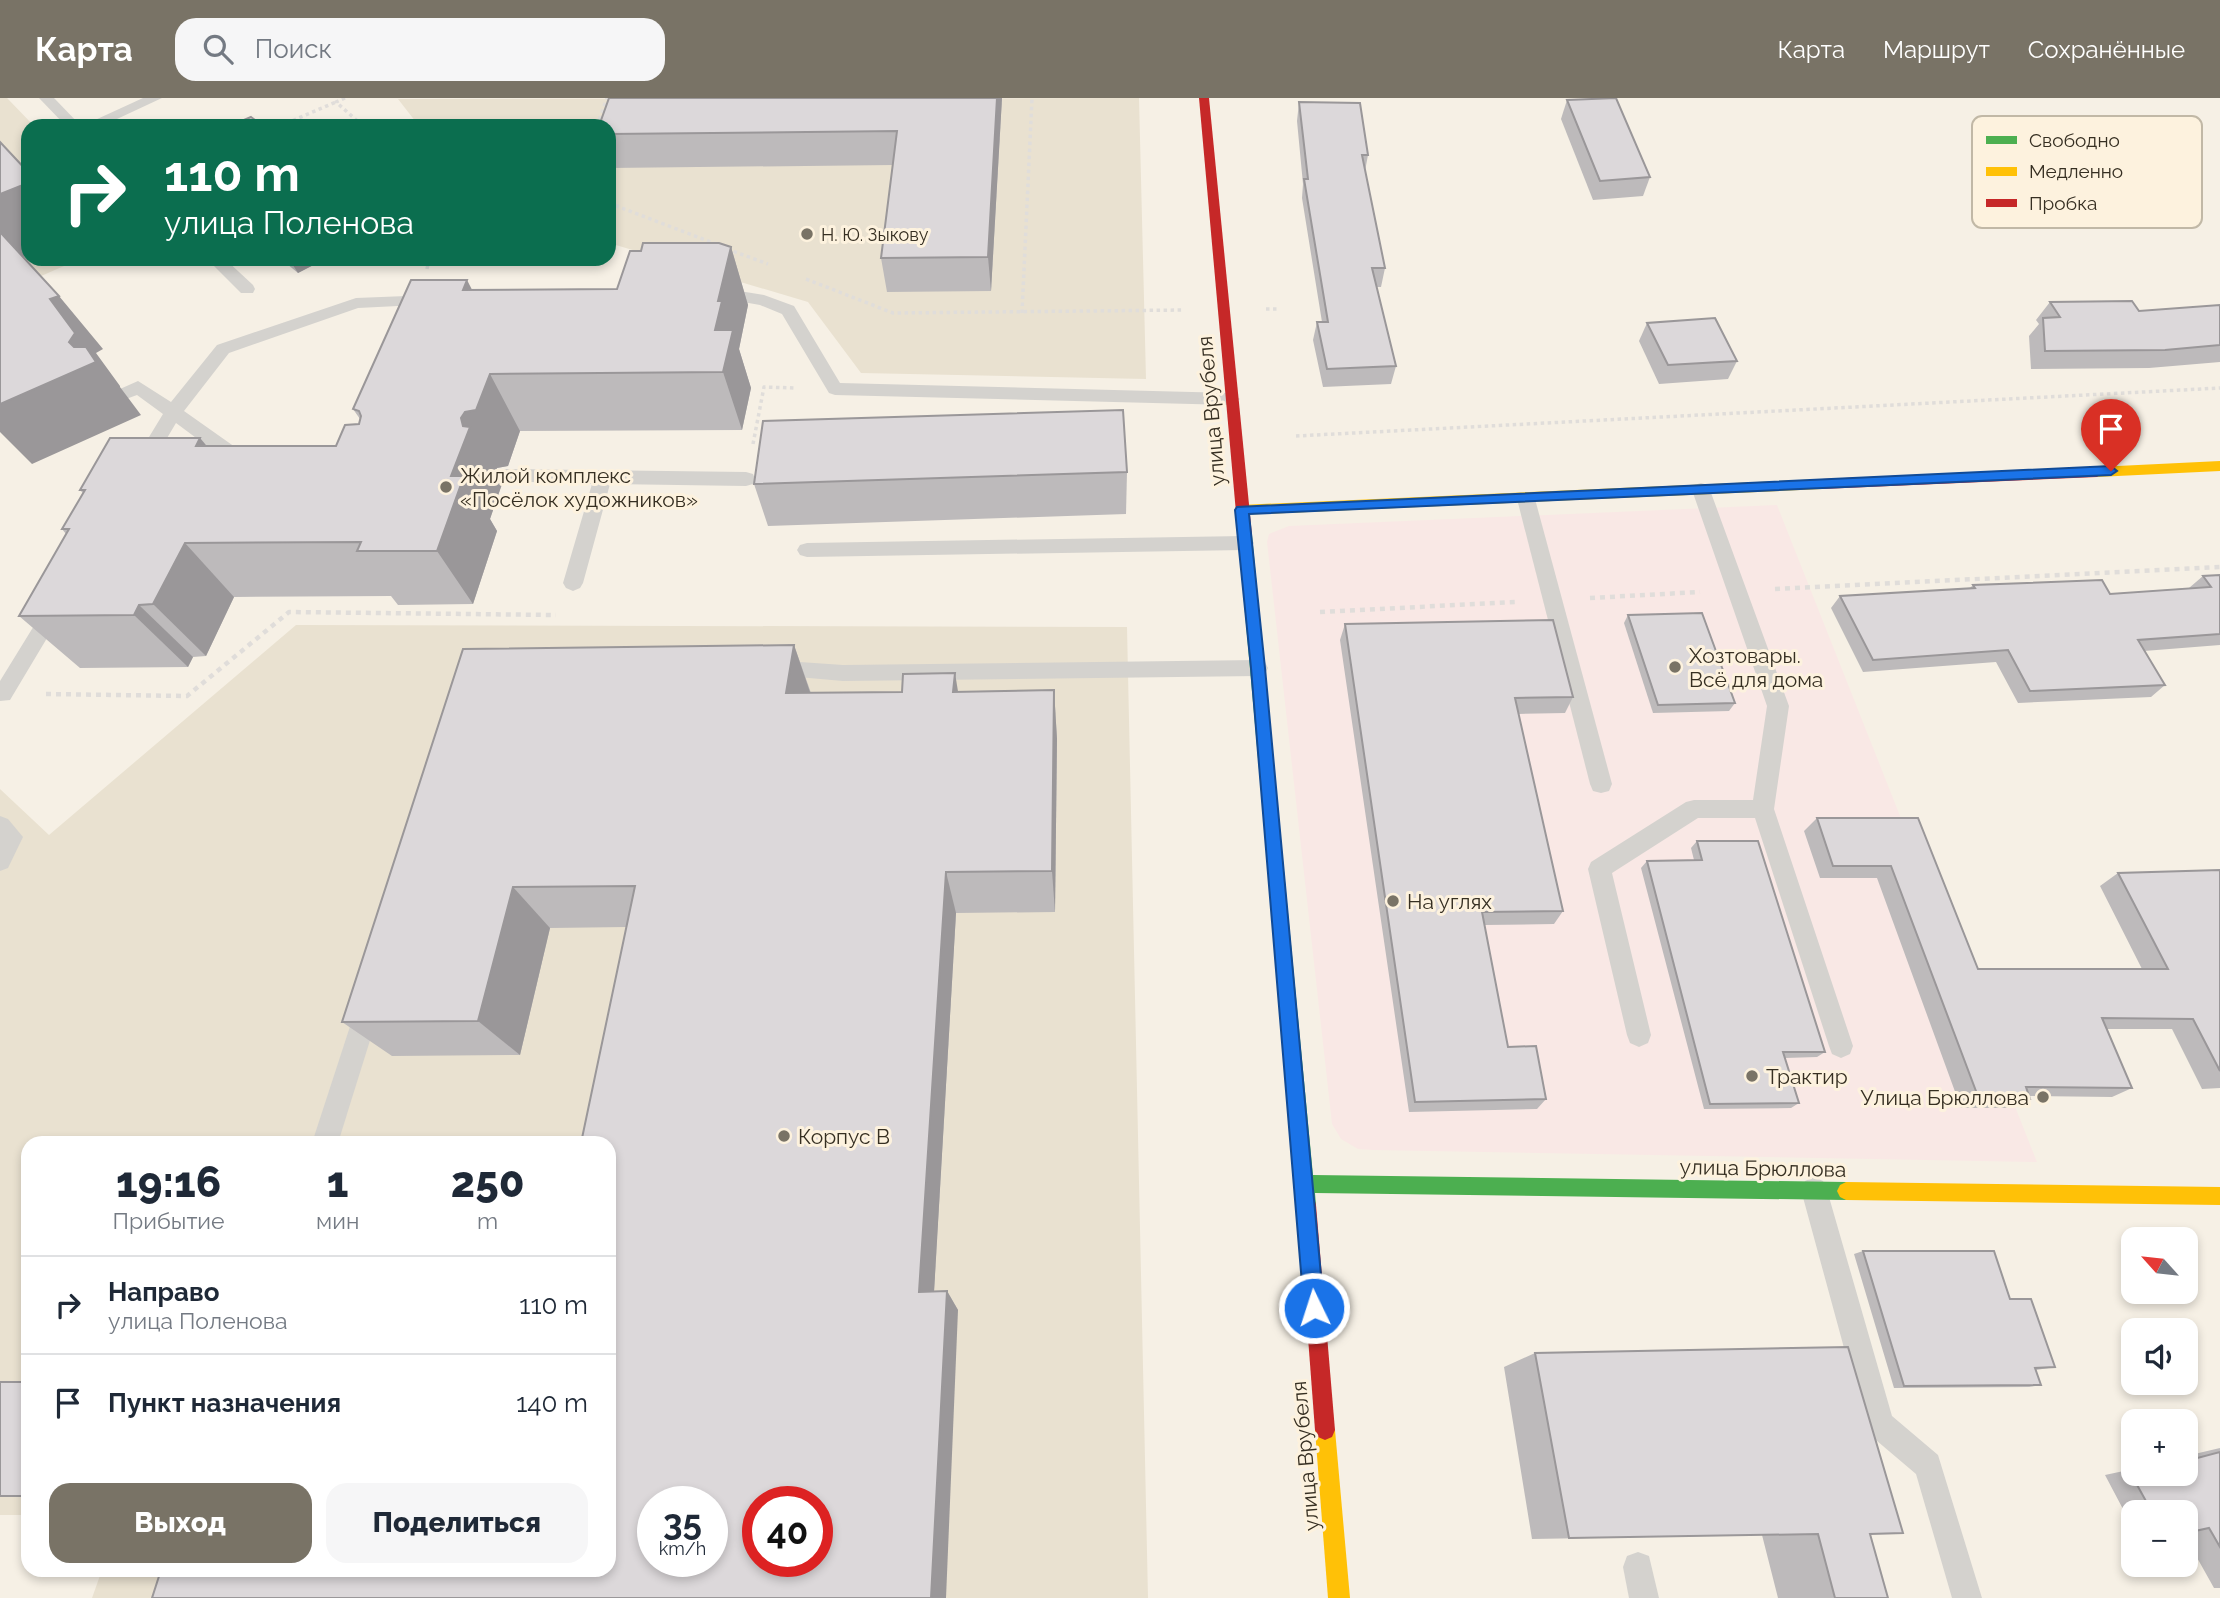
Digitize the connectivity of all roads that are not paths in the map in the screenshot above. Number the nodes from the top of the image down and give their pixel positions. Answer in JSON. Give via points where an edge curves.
{"nodes":[{"id":1,"x":46,"y":98,"type":"edge"},
{"id":2,"x":155,"y":98,"type":"edge"},
{"id":3,"x":1204,"y":98,"type":"edge"},
{"id":4,"x":67,"y":119,"type":"edge"},
{"id":5,"x":106,"y":119,"type":"edge"},
{"id":6,"x":222,"y":266,"type":"edge"},
{"id":7,"x":247,"y":289,"type":"dead end"},
{"id":8,"x":700,"y":291,"type":"edge"},
{"id":9,"x":451,"y":299,"type":"edge"},
{"id":10,"x":125,"y":393,"type":"dead end"},
{"id":11,"x":1231,"y":399,"type":"junction"},
{"id":12,"x":173,"y":412,"type":"junction"},
{"id":13,"x":2220,"y":466,"type":"edge"},
{"id":14,"x":257,"y":473,"type":"edge"},
{"id":15,"x":505,"y":476,"type":"dead end"},
{"id":16,"x":603,"y":477,"type":"junction"},
{"id":17,"x":746,"y":479,"type":"dead end"},
{"id":18,"x":131,"y":482,"type":"edge"},
{"id":19,"x":1701,"y":490,"type":"junction"},
{"id":20,"x":1526,"y":499,"type":"junction"},
{"id":21,"x":1241,"y":510,"type":"junction"},
{"id":22,"x":1244,"y":543,"type":"junction"},
{"id":23,"x":807,"y":550,"type":"dead end"},
{"id":24,"x":573,"y":583,"type":"road end"},
{"id":25,"x":67,"y":588,"type":"edge"},
{"id":26,"x":747,"y":666,"type":"edge"},
{"id":27,"x":1258,"y":668,"type":"junction"},
{"id":28,"x":3,"y":694,"type":"road end"},
{"id":29,"x":1601,"y":784,"type":"dead end"},
{"id":30,"x":1763,"y":808,"type":"junction"},
{"id":31,"x":0,"y":826,"type":"edge"},
{"id":32,"x":0,"y":860,"type":"edge"},
{"id":33,"x":375,"y":986,"type":"edge"},
{"id":34,"x":1639,"y":1035,"type":"dead end"},
{"id":35,"x":1841,"y":1046,"type":"dead end"},
{"id":36,"x":328,"y":1136,"type":"edge"},
{"id":37,"x":1305,"y":1184,"type":"junction"},
{"id":38,"x":1814,"y":1190,"type":"junction"},
{"id":39,"x":2220,"y":1196,"type":"edge"},
{"id":40,"x":1638,"y":1567,"type":"edge"},
{"id":41,"x":1339,"y":1598,"type":"edge"},
{"id":42,"x":1644,"y":1598,"type":"edge"},
{"id":43,"x":1967,"y":1598,"type":"edge"}],
"edges":[{"from":1,"to":4,"type":"lane"},
{"from":2,"to":5,"type":"lane"},
{"from":3,"to":11,"type":"street","name":"улица Врубеля"},
{"from":6,"to":7,"type":"lane"},
{"from":8,"to":11,"type":"lane","via":[[737,294],[788,310],[835,389]]},
{"from":9,"to":12,"type":"lane","via":[[356,303],[223,349]]},
{"from":10,"to":12,"type":"lane","via":[[138,387]]},
{"from":11,"to":21,"type":"street","name":"улица Врубеля"},
{"from":12,"to":14,"type":"lane"},
{"from":12,"to":18,"type":"lane"},
{"from":13,"to":19,"type":"street"},
{"from":15,"to":16,"type":"lane"},
{"from":16,"to":17,"type":"lane"},
{"from":16,"to":24,"type":"lane"},
{"from":19,"to":20,"type":"street"},
{"from":19,"to":30,"type":"lane","via":[[1778,706]]},
{"from":20,"to":21,"type":"street"},
{"from":20,"to":29,"type":"lane"},
{"from":21,"to":22,"type":"street","name":"улица Врубеля"},
{"from":22,"to":23,"type":"lane"},
{"from":22,"to":27,"type":"street","name":"улица Врубеля"},
{"from":25,"to":28,"type":"lane"},
{"from":26,"to":27,"type":"lane","via":[[843,673]]},
{"from":27,"to":37,"type":"street","name":"улица Врубеля"},
{"from":30,"to":34,"type":"lane","via":[[1694,809],[1599,869]]},
{"from":30,"to":35,"type":"lane"},
{"from":31,"to":32,"type":"lane","via":[[12,837]]},
{"from":33,"to":36,"type":"lane"},
{"from":37,"to":38,"type":"street","name":"улица Брюллова"},
{"from":37,"to":41,"type":"street","name":"улица Врубеля"},
{"from":38,"to":39,"type":"street","name":"улица Брюллова"},
{"from":38,"to":43,"type":"lane","via":[[1880,1425],[1928,1465]]},
{"from":40,"to":42,"type":"lane"}]}
